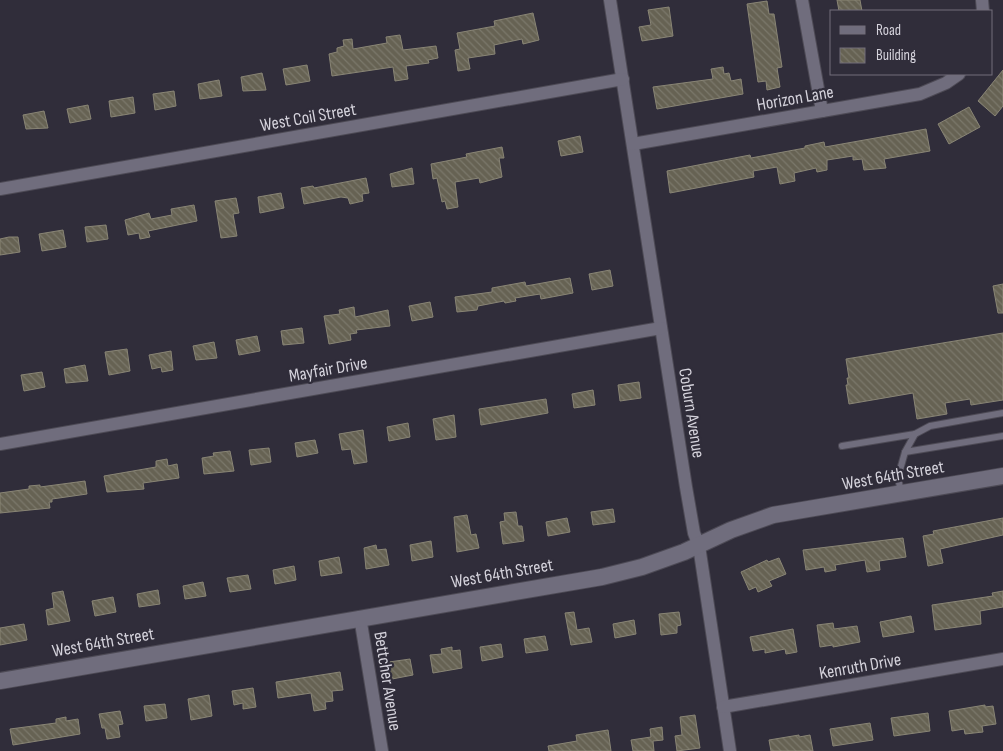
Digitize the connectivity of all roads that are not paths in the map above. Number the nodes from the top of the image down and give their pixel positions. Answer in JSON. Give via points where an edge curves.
{"nodes":[{"id":1,"x":610,"y":0,"type":"edge"},
{"id":2,"x":802,"y":0,"type":"edge"},
{"id":3,"x":958,"y":75,"type":"edge"},
{"id":4,"x":623,"y":79,"type":"junction"},
{"id":5,"x":822,"y":111,"type":"junction"},
{"id":6,"x":633,"y":144,"type":"junction"},
{"id":7,"x":0,"y":189,"type":"edge"},
{"id":8,"x":661,"y":328,"type":"junction"},
{"id":9,"x":1003,"y":413,"type":"edge"},
{"id":10,"x":915,"y":434,"type":"junction"},
{"id":11,"x":1003,"y":436,"type":"edge"},
{"id":12,"x":0,"y":444,"type":"edge"},
{"id":13,"x":842,"y":446,"type":"dead end"},
{"id":14,"x":905,"y":452,"type":"junction"},
{"id":15,"x":1003,"y":476,"type":"edge"},
{"id":16,"x":901,"y":494,"type":"junction"},
{"id":17,"x":699,"y":546,"type":"junction"},
{"id":18,"x":360,"y":617,"type":"junction"},
{"id":19,"x":1003,"y":659,"type":"edge"},
{"id":20,"x":0,"y":681,"type":"edge"},
{"id":21,"x":723,"y":707,"type":"junction"},
{"id":22,"x":382,"y":751,"type":"edge"},
{"id":23,"x":730,"y":751,"type":"edge"}],
"edges":[{"from":1,"to":4,"type":"street","name":"Coburn Avenue"},
{"from":2,"to":5,"type":"street"},
{"from":3,"to":5,"type":"street","name":"Horizon Lane","via":[[920,94]]},
{"from":4,"to":6,"type":"street","name":"Coburn Avenue"},
{"from":4,"to":7,"type":"street","name":"West Coil Street"},
{"from":5,"to":6,"type":"street","name":"Horizon Lane"},
{"from":6,"to":8,"type":"street","name":"Coburn Avenue"},
{"from":8,"to":12,"type":"street","name":"Mayfair Drive"},
{"from":8,"to":17,"type":"street","name":"Coburn Avenue","via":[[694,533]]},
{"from":9,"to":10,"type":"lane","via":[[930,426]]},
{"from":10,"to":13,"type":"lane"},
{"from":10,"to":14,"type":"lane"},
{"from":11,"to":14,"type":"lane"},
{"from":14,"to":16,"type":"lane","via":[[898,477]]},
{"from":15,"to":16,"type":"street","name":"West 64th Street"},
{"from":16,"to":17,"type":"street","name":"West 64th Street","via":[[773,515]]},
{"from":17,"to":18,"type":"street","name":"West 64th Street","via":[[642,567],[602,577]]},
{"from":17,"to":21,"type":"street","name":"Coburn Avenue"},
{"from":18,"to":20,"type":"street","name":"West 64th Street"},
{"from":18,"to":22,"type":"street","name":"Bettcher Avenue"},
{"from":19,"to":21,"type":"street","name":"Kenruth Drive"},
{"from":21,"to":23,"type":"street","name":"Coburn Avenue"}]}
